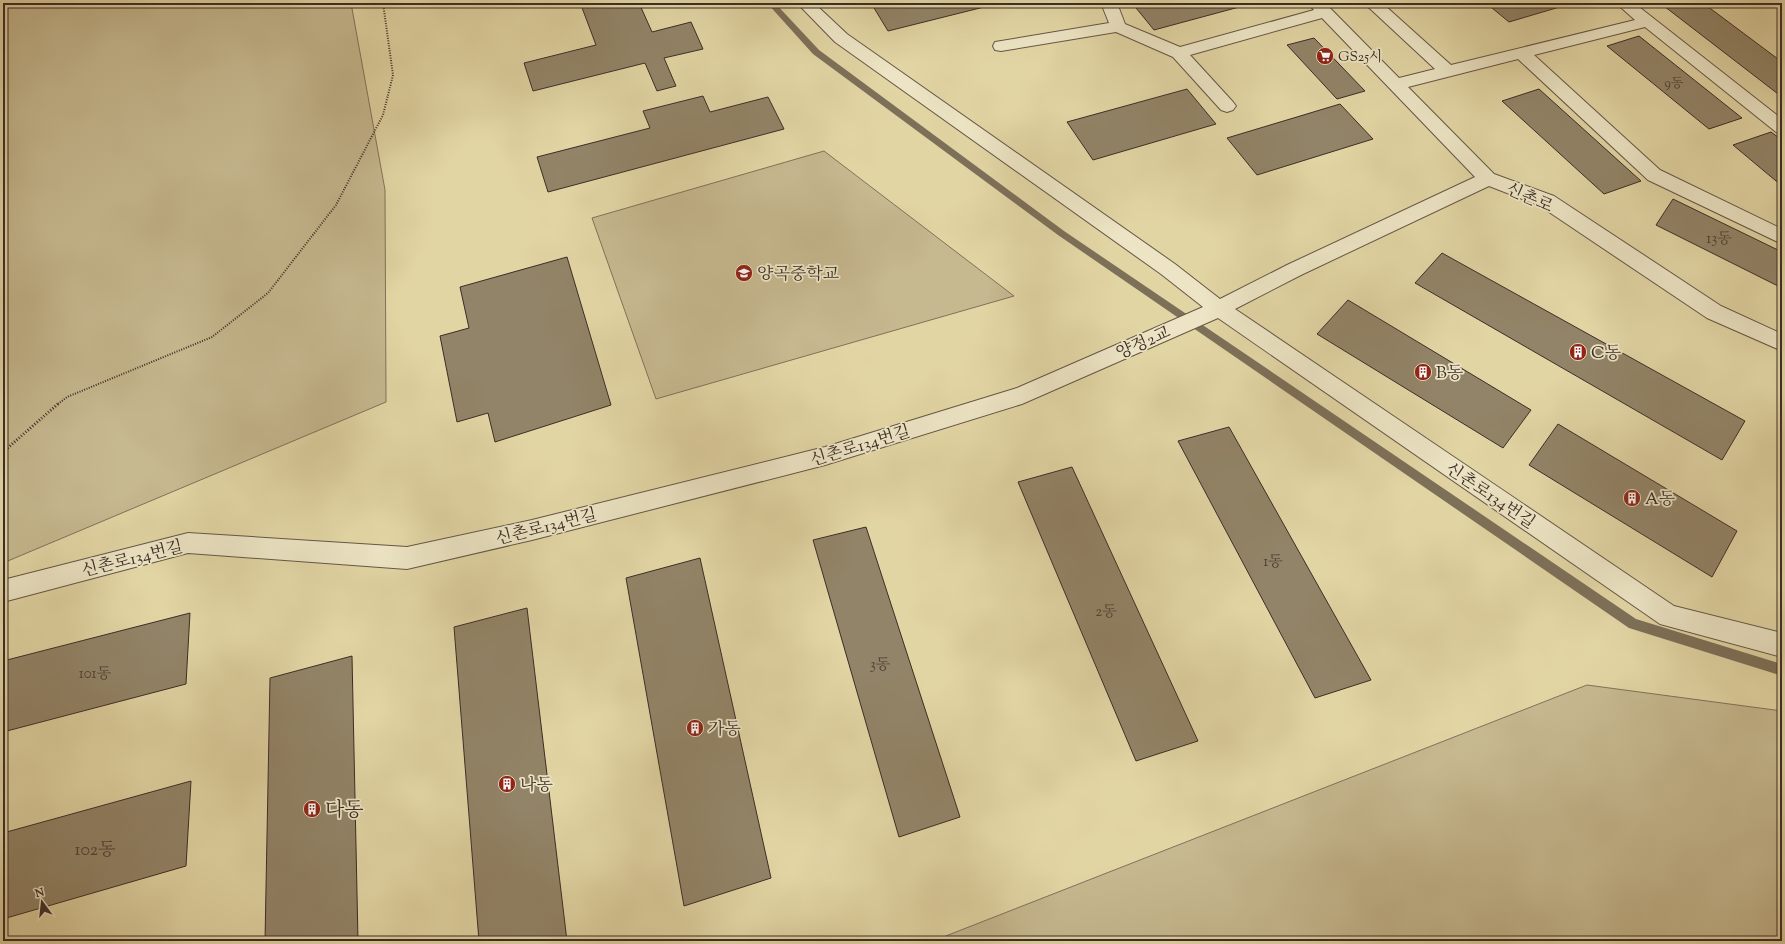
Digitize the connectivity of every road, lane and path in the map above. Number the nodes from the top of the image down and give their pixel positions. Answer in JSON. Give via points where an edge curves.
{"nodes":[{"id":1,"x":383,"y":3,"type":"edge"},
{"id":2,"x":805,"y":3,"type":"edge"},
{"id":3,"x":1109,"y":3,"type":"edge"},
{"id":4,"x":1624,"y":3,"type":"edge"},
{"id":5,"x":1377,"y":4,"type":"edge"},
{"id":6,"x":1320,"y":8,"type":"edge"},
{"id":7,"x":1646,"y":22,"type":"junction"},
{"id":8,"x":1118,"y":27,"type":"junction"},
{"id":9,"x":1001,"y":46,"type":"dead end"},
{"id":10,"x":1179,"y":53,"type":"junction"},
{"id":11,"x":1522,"y":53,"type":"junction"},
{"id":12,"x":1448,"y":72,"type":"junction"},
{"id":13,"x":1397,"y":84,"type":"junction"},
{"id":14,"x":1227,"y":106,"type":"dead end"},
{"id":15,"x":1782,"y":128,"type":"edge"},
{"id":16,"x":1488,"y":179,"type":"junction"},
{"id":17,"x":1782,"y":237,"type":"edge"},
{"id":18,"x":1214,"y":310,"type":"junction"},
{"id":19,"x":1782,"y":343,"type":"edge"},
{"id":20,"x":1077,"y":371,"type":"joint"},
{"id":21,"x":3,"y":452,"type":"edge"},
{"id":22,"x":3,"y":591,"type":"edge"},
{"id":23,"x":1782,"y":645,"type":"edge"}],
"edges":[{"from":1,"to":21,"type":"path","via":[[393,75],[383,115],[336,205],[268,293],[212,337],[67,397]]},
{"from":2,"to":18,"type":"street","name":"신촌로134번길","via":[[841,38],[1168,269]]},
{"from":3,"to":8,"type":"street"},
{"from":4,"to":7,"type":"street"},
{"from":5,"to":12,"type":"street"},
{"from":6,"to":10,"type":"street"},
{"from":6,"to":13,"type":"street","name":"신촌로"},
{"from":7,"to":11,"type":"street"},
{"from":7,"to":15,"type":"street"},
{"from":8,"to":9,"type":"street"},
{"from":8,"to":10,"type":"street"},
{"from":10,"to":14,"type":"street"},
{"from":11,"to":12,"type":"street"},
{"from":11,"to":17,"type":"street","via":[[1654,175]]},
{"from":12,"to":13,"type":"street"},
{"from":13,"to":16,"type":"street","name":"신촌로"},
{"from":16,"to":18,"type":"street"},
{"from":16,"to":19,"type":"street","name":"신촌로","via":[[1547,201],[1714,312]]},
{"from":18,"to":20,"type":"street","name":"양정2교"},
{"from":18,"to":23,"type":"street","name":"신촌로134번길","via":[[1668,616]]},
{"from":20,"to":22,"type":"street","name":"신촌로134번길","via":[[1022,395],[825,456],[532,530],[408,558],[188,543]]}]}
